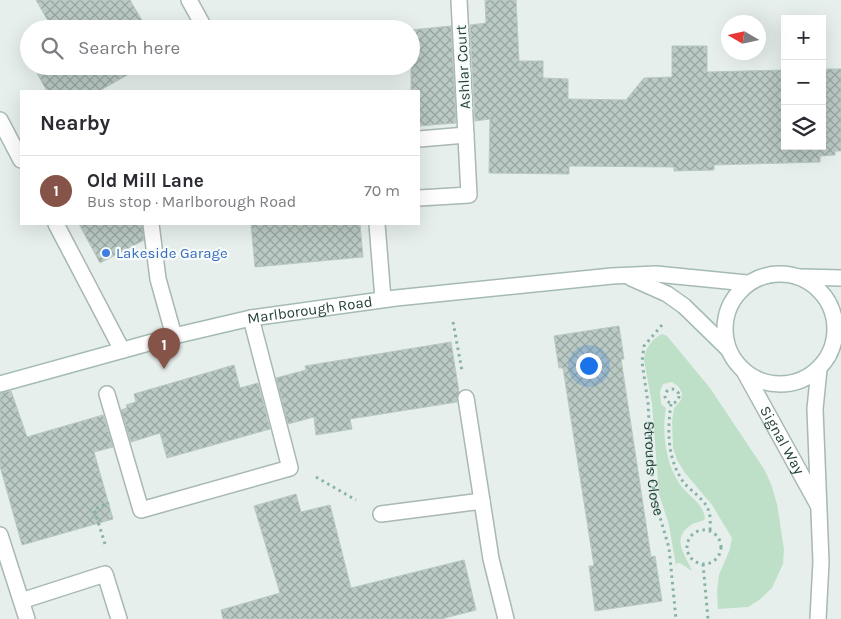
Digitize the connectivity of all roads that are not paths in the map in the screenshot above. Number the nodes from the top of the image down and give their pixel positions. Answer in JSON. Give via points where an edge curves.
{"nodes":[{"id":1,"x":189,"y":0,"type":"edge"},
{"id":2,"x":459,"y":0,"type":"edge"},
{"id":3,"x":200,"y":20,"type":"edge"},
{"id":4,"x":0,"y":120,"type":"edge"},
{"id":5,"x":466,"y":135,"type":"junction"},
{"id":6,"x":420,"y":139,"type":"edge"},
{"id":7,"x":20,"y":158,"type":"edge"},
{"id":8,"x":420,"y":198,"type":"edge"},
{"id":9,"x":57,"y":225,"type":"edge"},
{"id":10,"x":151,"y":225,"type":"edge"},
{"id":11,"x":377,"y":225,"type":"edge"},
{"id":12,"x":628,"y":276,"type":"junction"},
{"id":13,"x":801,"y":277,"type":"junction"},
{"id":14,"x":841,"y":278,"type":"edge"},
{"id":15,"x":747,"y":283,"type":"junction"},
{"id":16,"x":382,"y":299,"type":"junction"},
{"id":17,"x":251,"y":318,"type":"junction"},
{"id":18,"x":174,"y":336,"type":"junction"},
{"id":19,"x":122,"y":350,"type":"junction"},
{"id":20,"x":729,"y":350,"type":"junction"},
{"id":21,"x":835,"y":350,"type":"edge"},
{"id":22,"x":819,"y":369,"type":"junction"},
{"id":23,"x":744,"y":371,"type":"junction"},
{"id":24,"x":0,"y":384,"type":"edge"},
{"id":25,"x":107,"y":394,"type":"dead end"},
{"id":26,"x":466,"y":398,"type":"road end"},
{"id":27,"x":482,"y":501,"type":"junction"},
{"id":28,"x":820,"y":509,"type":"junction"},
{"id":29,"x":381,"y":514,"type":"dead end"},
{"id":30,"x":0,"y":535,"type":"edge"},
{"id":31,"x":21,"y":601,"type":"junction"},
{"id":32,"x":27,"y":619,"type":"edge"},
{"id":33,"x":119,"y":619,"type":"edge"},
{"id":34,"x":506,"y":619,"type":"edge"},
{"id":35,"x":818,"y":619,"type":"edge"}],
"edges":[{"from":1,"to":3,"type":"main road"},
{"from":2,"to":5,"type":"main road","name":"Ashlar Court"},
{"from":4,"to":7,"type":"main road"},
{"from":5,"to":6,"type":"main road"},
{"from":5,"to":8,"type":"main road","name":"Ashlar Court","via":[[469,195]]},
{"from":9,"to":19,"type":"main road"},
{"from":10,"to":18,"type":"main road","via":[[158,279]]},
{"from":11,"to":16,"type":"main road"},
{"from":12,"to":15,"type":"main road","name":"Marlborough Road","via":[[656,274]]},
{"from":12,"to":16,"type":"main road","name":"Marlborough Road"},
{"from":12,"to":20,"type":"main road","name":"Marlborough Road","via":[[684,306]]},
{"from":13,"to":14,"type":"main road"},
{"from":13,"to":15,"type":"main road","via":[[783,272],[763,275]]},
{"from":13,"to":21,"type":"main road","via":[[817,286],[829,301],[835,318]]},
{"from":15,"to":20,"type":"main road","via":[[734,297],[726,313],[724,332]]},
{"from":16,"to":17,"type":"main road","name":"Marlborough Road"},
{"from":17,"to":18,"type":"main road","name":"Marlborough Road"},
{"from":17,"to":25,"type":"main road","via":[[290,468],[141,510]]},
{"from":18,"to":19,"type":"main road","name":"Marlborough Road"},
{"from":19,"to":24,"type":"main road","name":"Marlborough Road"},
{"from":20,"to":23,"type":"main road"},
{"from":21,"to":22,"type":"main road"},
{"from":22,"to":23,"type":"main road","via":[[790,384],[758,380]]},
{"from":22,"to":28,"type":"main road","name":"Signal Way","via":[[815,409]]},
{"from":23,"to":28,"type":"main road","name":"Signal Way"},
{"from":26,"to":27,"type":"main road"},
{"from":27,"to":29,"type":"main road"},
{"from":27,"to":34,"type":"main road","via":[[491,559]]},
{"from":28,"to":35,"type":"main road","name":"Signal Way"},
{"from":30,"to":31,"type":"main road"},
{"from":31,"to":32,"type":"main road"},
{"from":31,"to":33,"type":"main road","via":[[105,574]]}]}
